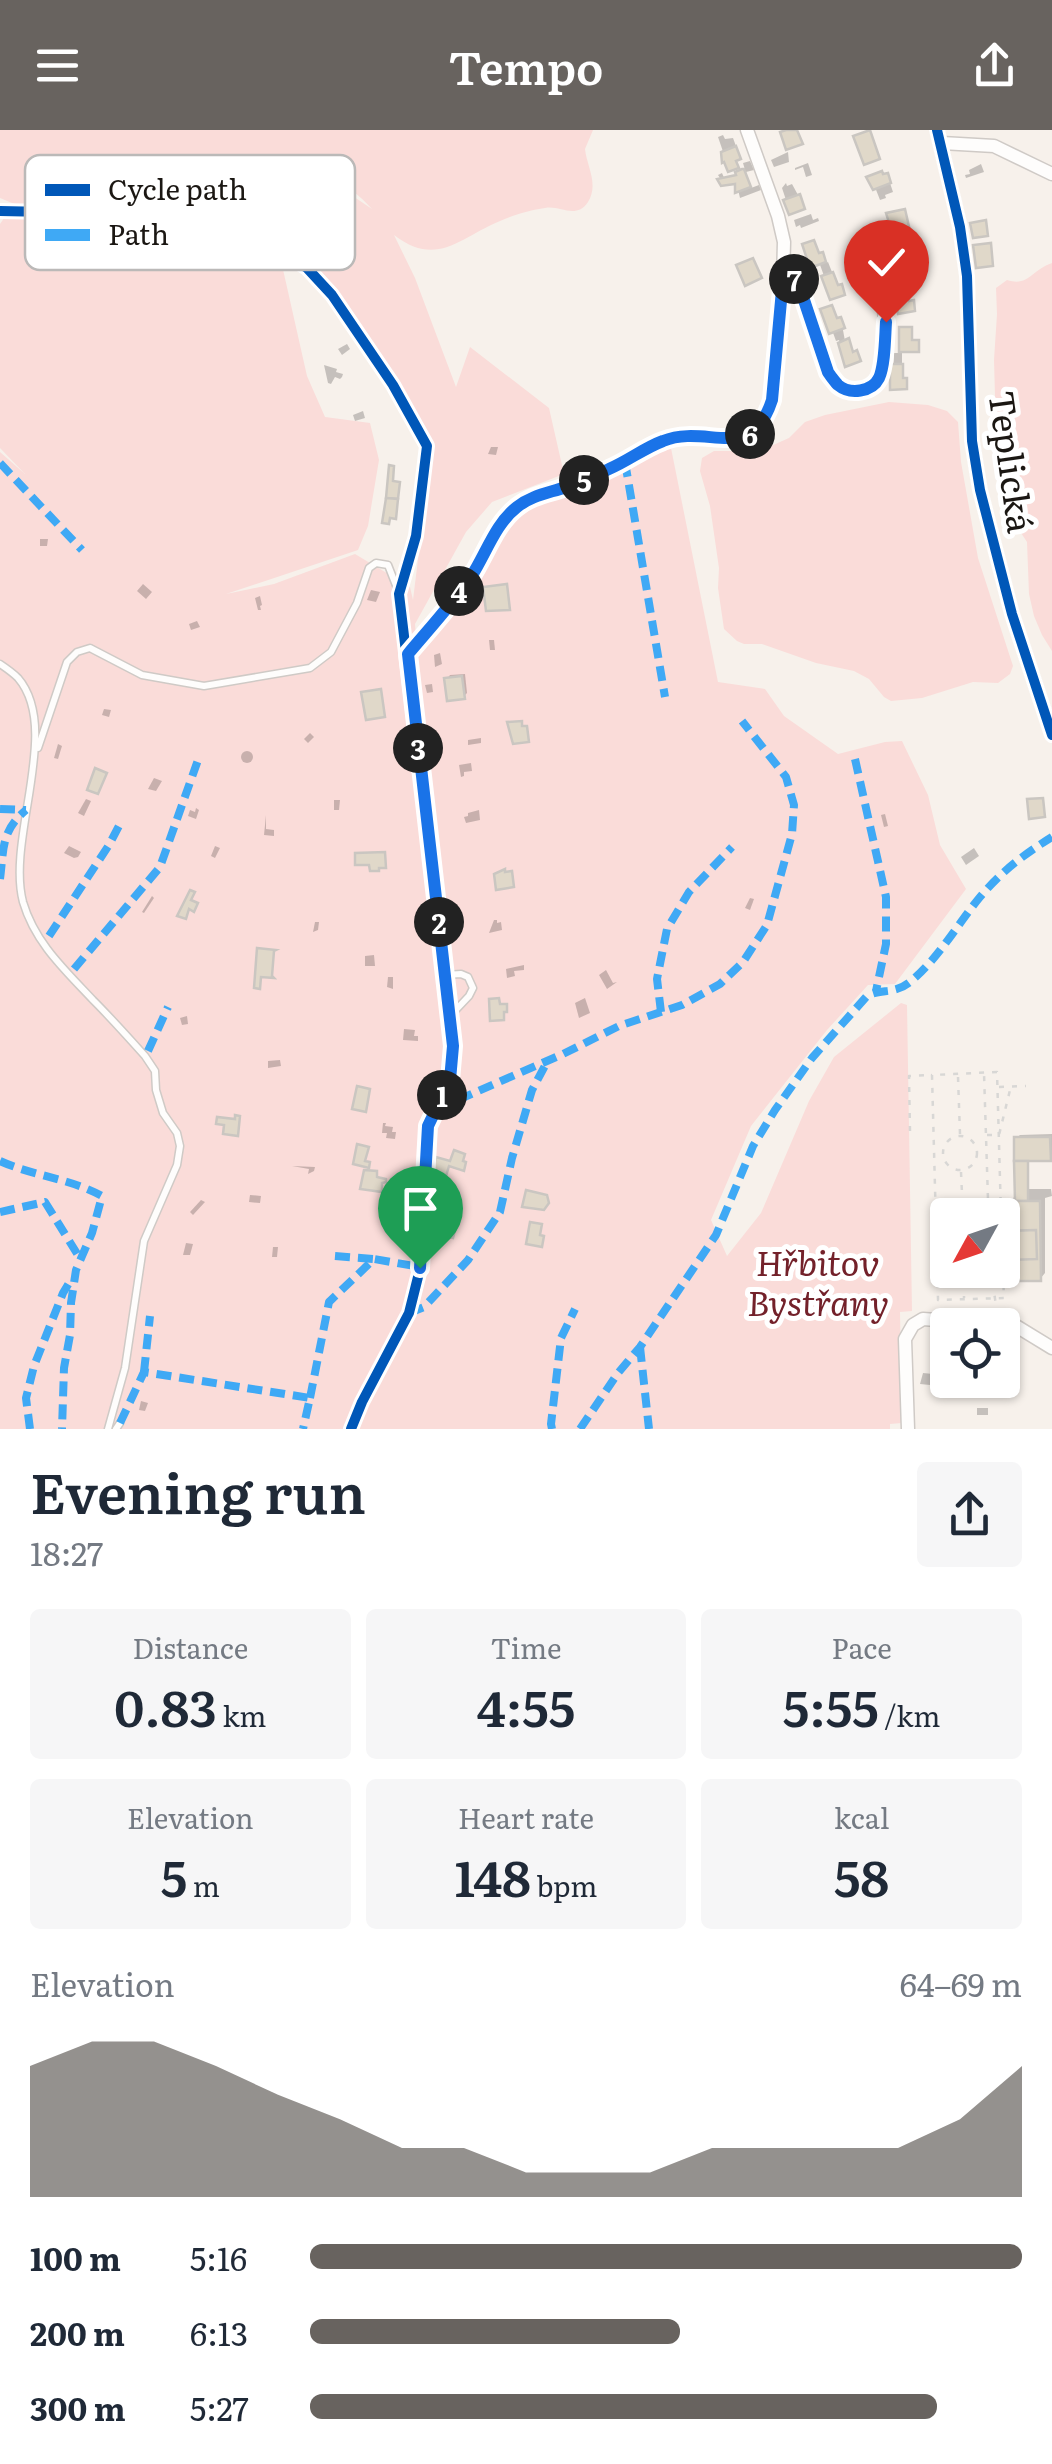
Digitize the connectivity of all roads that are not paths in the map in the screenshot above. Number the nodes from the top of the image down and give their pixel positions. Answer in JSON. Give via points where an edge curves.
{"nodes":[{"id":1,"x":747,"y":130,"type":"edge"},
{"id":2,"x":940,"y":136,"type":"edge"},
{"id":3,"x":1052,"y":174,"type":"edge"},
{"id":4,"x":876,"y":255,"type":"dead end"},
{"id":5,"x":783,"y":279,"type":"junction"},
{"id":6,"x":393,"y":385,"type":"dead end"},
{"id":7,"x":399,"y":594,"type":"junction"},
{"id":8,"x":408,"y":654,"type":"junction"},
{"id":9,"x":0,"y":664,"type":"edge"},
{"id":10,"x":1052,"y":735,"type":"edge"},
{"id":11,"x":36,"y":754,"type":"junction"},
{"id":12,"x":48,"y":936,"type":"dead end"},
{"id":13,"x":43,"y":944,"type":"junction"},
{"id":14,"x":445,"y":975,"type":"junction"},
{"id":15,"x":450,"y":1016,"type":"junction"},
{"id":16,"x":930,"y":1319,"type":"edge"},
{"id":17,"x":1020,"y":1328,"type":"edge"},
{"id":18,"x":1052,"y":1348,"type":"edge"},
{"id":19,"x":108,"y":1429,"type":"edge"},
{"id":20,"x":351,"y":1429,"type":"edge"},
{"id":21,"x":908,"y":1429,"type":"edge"}],
"edges":[{"from":1,"to":5,"type":"street","via":[[778,216]]},
{"from":2,"to":3,"type":"street","via":[[994,146]]},
{"from":2,"to":10,"type":"street","name":"Teplická","via":[[967,276],[972,441],[980,490]]},
{"from":4,"to":5,"type":"street","via":[[884,348],[879,379],[857,392],[828,372],[797,279]]},
{"from":5,"to":8,"type":"lane","via":[[772,400],[758,429],[667,439],[613,468],[534,496],[502,522],[470,577]]},
{"from":6,"to":7,"type":"lane","via":[[428,446],[416,536]]},
{"from":7,"to":8,"type":"lane"},
{"from":7,"to":11,"type":"lane","via":[[388,565],[376,562],[331,652],[310,668],[204,686],[142,675],[90,648],[76,652]]},
{"from":8,"to":14,"type":"lane"},
{"from":9,"to":11,"type":"lane","via":[[26,692]]},
{"from":11,"to":13,"type":"lane","via":[[20,864],[22,900]]},
{"from":12,"to":13,"type":"lane"},
{"from":13,"to":19,"type":"lane","via":[[147,1053],[180,1146],[144,1241]]},
{"from":14,"to":15,"type":"lane"},
{"from":14,"to":15,"type":"lane","via":[[472,982],[469,996]]},
{"from":15,"to":20,"type":"lane","via":[[450,1080],[428,1126],[420,1268],[406,1321]]},
{"from":16,"to":21,"type":"street","via":[[913,1324],[906,1338]]},
{"from":17,"to":18,"type":"street"}]}
